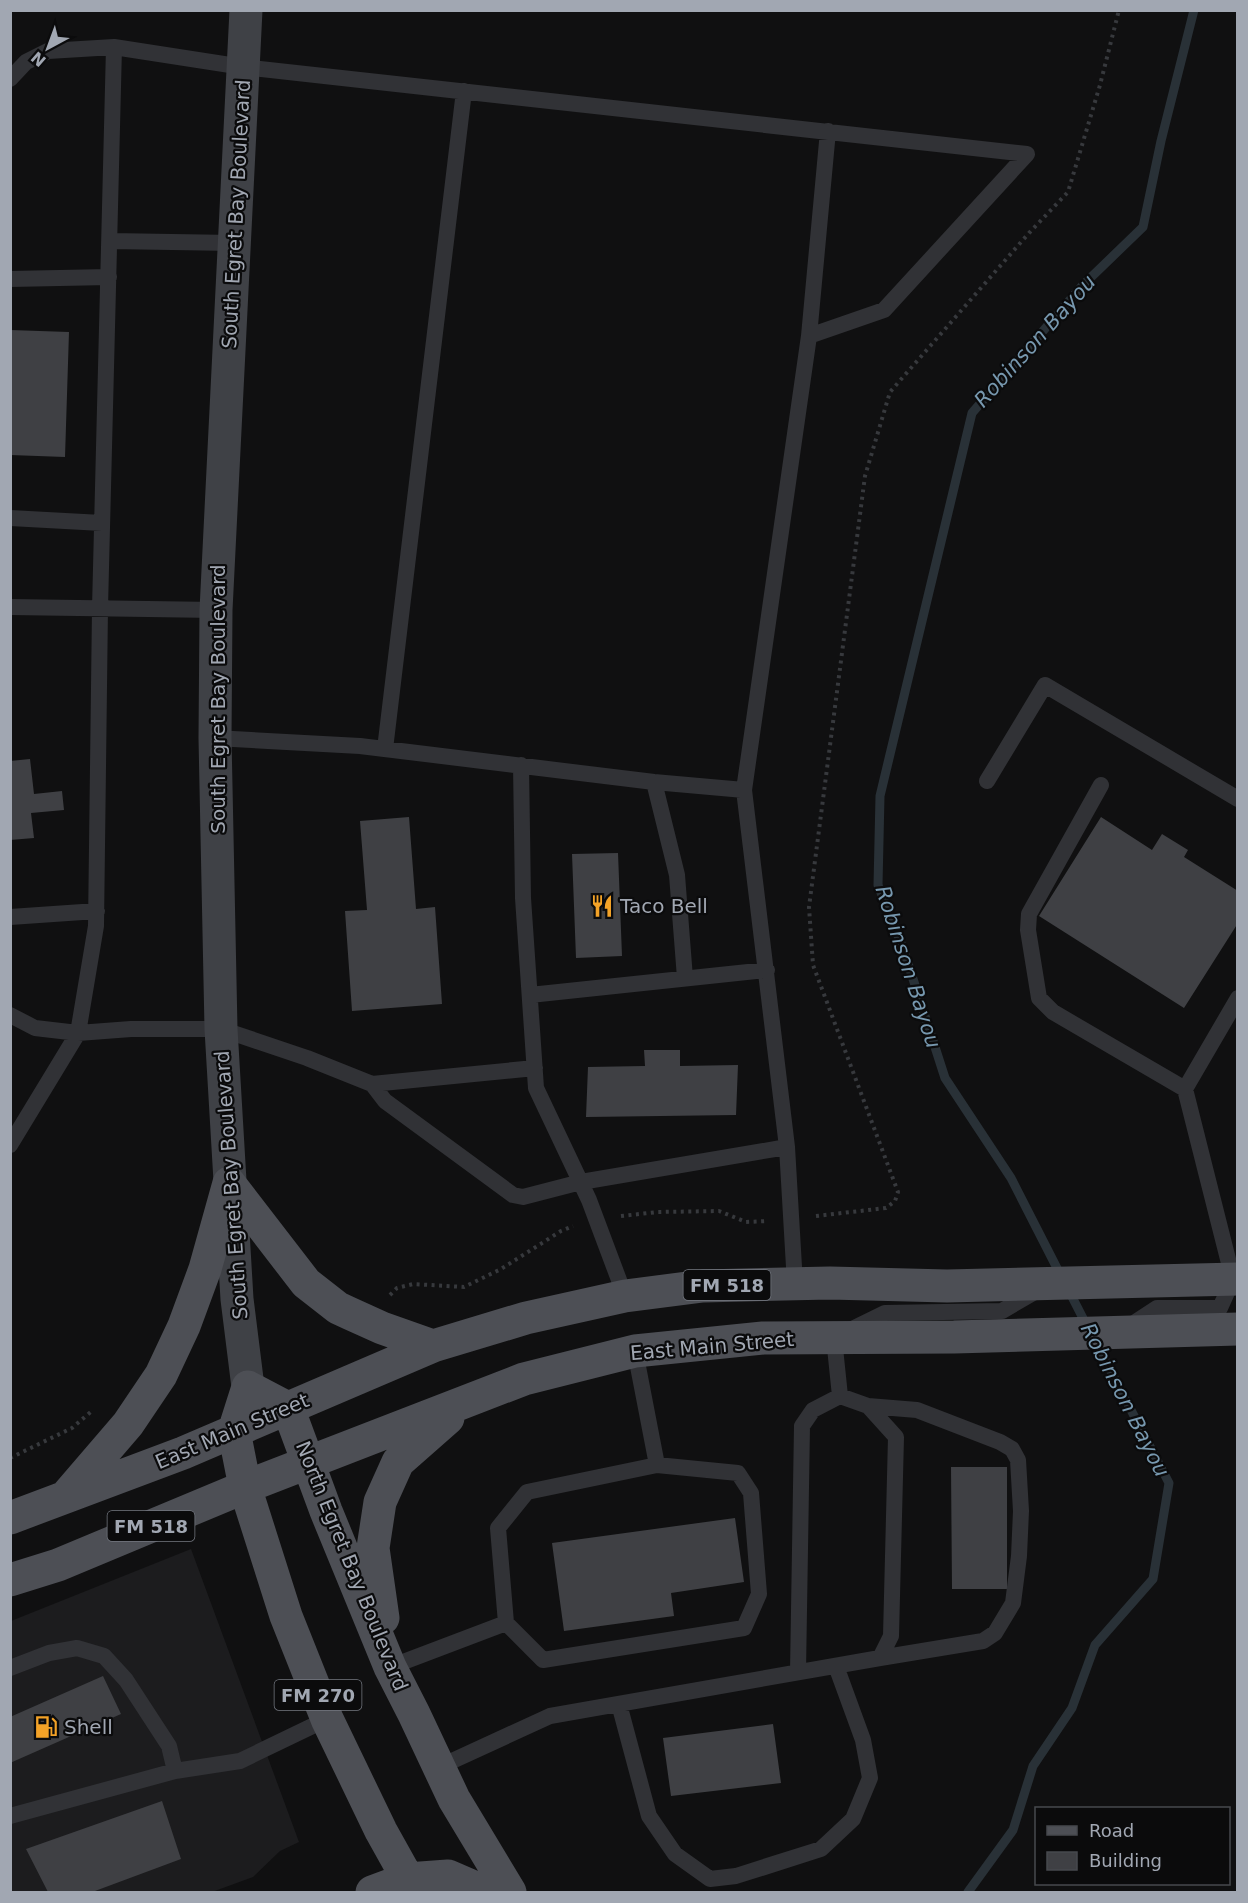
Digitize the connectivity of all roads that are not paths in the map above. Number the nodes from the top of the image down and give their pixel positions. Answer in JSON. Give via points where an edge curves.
{"nodes":[{"id":1,"x":246,"y":10,"type":"edge"},
{"id":2,"x":114,"y":47,"type":"junction"},
{"id":3,"x":243,"y":67,"type":"junction"},
{"id":4,"x":10,"y":80,"type":"edge"},
{"id":5,"x":464,"y":91,"type":"junction"},
{"id":6,"x":828,"y":131,"type":"junction"},
{"id":7,"x":110,"y":241,"type":"junction"},
{"id":8,"x":234,"y":243,"type":"junction"},
{"id":9,"x":109,"y":277,"type":"junction"},
{"id":10,"x":10,"y":279,"type":"edge"},
{"id":11,"x":809,"y":336,"type":"junction"},
{"id":12,"x":10,"y":518,"type":"edge"},
{"id":13,"x":102,"y":523,"type":"junction"},
{"id":14,"x":10,"y":607,"type":"edge"},
{"id":15,"x":100,"y":608,"type":"junction"},
{"id":16,"x":216,"y":610,"type":"junction"},
{"id":17,"x":215,"y":738,"type":"junction"},
{"id":18,"x":385,"y":749,"type":"junction"},
{"id":19,"x":521,"y":765,"type":"junction"},
{"id":20,"x":987,"y":780,"type":"dead end"},
{"id":21,"x":654,"y":782,"type":"junction"},
{"id":22,"x":1101,"y":784,"type":"dead end"},
{"id":23,"x":744,"y":790,"type":"junction"},
{"id":24,"x":1238,"y":799,"type":"edge"},
{"id":25,"x":97,"y":911,"type":"junction"},
{"id":26,"x":10,"y":917,"type":"edge"},
{"id":27,"x":767,"y":970,"type":"junction"},
{"id":28,"x":685,"y":978,"type":"junction"},
{"id":29,"x":530,"y":995,"type":"junction"},
{"id":30,"x":1238,"y":998,"type":"edge"},
{"id":31,"x":10,"y":1014,"type":"edge"},
{"id":32,"x":221,"y":1029,"type":"junction"},
{"id":33,"x":78,"y":1033,"type":"junction"},
{"id":34,"x":535,"y":1068,"type":"junction"},
{"id":35,"x":372,"y":1084,"type":"junction"},
{"id":36,"x":1185,"y":1089,"type":"junction"},
{"id":37,"x":10,"y":1145,"type":"edge"},
{"id":38,"x":787,"y":1147,"type":"junction"},
{"id":39,"x":580,"y":1182,"type":"junction"},
{"id":40,"x":229,"y":1183,"type":"junction"},
{"id":41,"x":1226,"y":1279,"type":"edge"},
{"id":42,"x":1051,"y":1283,"type":"junction"},
{"id":43,"x":795,"y":1284,"type":"junction"},
{"id":44,"x":625,"y":1296,"type":"junction"},
{"id":45,"x":1223,"y":1329,"type":"edge"},
{"id":46,"x":1120,"y":1332,"type":"junction"},
{"id":47,"x":834,"y":1338,"type":"junction"},
{"id":48,"x":433,"y":1346,"type":"junction"},
{"id":49,"x":635,"y":1351,"type":"junction"},
{"id":50,"x":248,"y":1387,"type":"junction"},
{"id":51,"x":840,"y":1396,"type":"junction"},
{"id":52,"x":463,"y":1404,"type":"junction"},
{"id":53,"x":867,"y":1406,"type":"junction"},
{"id":54,"x":288,"y":1408,"type":"junction"},
{"id":55,"x":234,"y":1431,"type":"junction"},
{"id":56,"x":309,"y":1463,"type":"junction"},
{"id":57,"x":657,"y":1465,"type":"junction"},
{"id":58,"x":245,"y":1487,"type":"junction"},
{"id":59,"x":64,"y":1499,"type":"junction"},
{"id":60,"x":10,"y":1518,"type":"edge"},
{"id":61,"x":10,"y":1580,"type":"edge"},
{"id":62,"x":506,"y":1623,"type":"junction"},
{"id":63,"x":880,"y":1658,"type":"junction"},
{"id":64,"x":836,"y":1666,"type":"junction"},
{"id":65,"x":390,"y":1667,"type":"junction"},
{"id":66,"x":10,"y":1668,"type":"edge"},
{"id":67,"x":798,"y":1672,"type":"junction"},
{"id":68,"x":619,"y":1704,"type":"junction"},
{"id":69,"x":327,"y":1719,"type":"junction"},
{"id":70,"x":439,"y":1767,"type":"junction"},
{"id":71,"x":175,"y":1771,"type":"junction"},
{"id":72,"x":10,"y":1816,"type":"edge"},
{"id":73,"x":411,"y":1886,"type":"edge"},
{"id":74,"x":372,"y":1893,"type":"edge"},
{"id":75,"x":485,"y":1893,"type":"edge"},
{"id":76,"x":510,"y":1893,"type":"edge"}],
"edges":[{"from":1,"to":3,"type":"main road","name":"South Egret Bay Boulevard","number":"FM 270"},
{"from":2,"to":3,"type":"lane"},
{"from":2,"to":4,"type":"lane","via":[[48,51],[26,62]]},
{"from":2,"to":7,"type":"lane"},
{"from":3,"to":5,"type":"lane"},
{"from":3,"to":8,"type":"main road","name":"South Egret Bay Boulevard","number":"FM 270"},
{"from":5,"to":6,"type":"lane"},
{"from":5,"to":18,"type":"lane"},
{"from":6,"to":11,"type":"lane"},
{"from":6,"to":11,"type":"lane","via":[[1027,154],[884,310]]},
{"from":7,"to":8,"type":"lane"},
{"from":7,"to":9,"type":"lane"},
{"from":8,"to":16,"type":"main road","name":"South Egret Bay Boulevard","number":"FM 270"},
{"from":9,"to":10,"type":"lane"},
{"from":9,"to":13,"type":"lane"},
{"from":11,"to":23,"type":"lane"},
{"from":12,"to":13,"type":"lane"},
{"from":13,"to":15,"type":"lane"},
{"from":14,"to":15,"type":"lane"},
{"from":15,"to":16,"type":"lane"},
{"from":15,"to":25,"type":"lane"},
{"from":16,"to":17,"type":"main road","name":"South Egret Bay Boulevard","number":"FM 270"},
{"from":17,"to":18,"type":"lane"},
{"from":17,"to":32,"type":"main road","name":"South Egret Bay Boulevard","number":"FM 270"},
{"from":18,"to":19,"type":"lane"},
{"from":19,"to":21,"type":"lane"},
{"from":19,"to":29,"type":"lane"},
{"from":20,"to":24,"type":"lane","via":[[1045,685]]},
{"from":21,"to":23,"type":"lane"},
{"from":21,"to":28,"type":"lane","via":[[677,875]]},
{"from":22,"to":36,"type":"lane","via":[[1029,914],[1028,930],[1040,998],[1053,1012]]},
{"from":23,"to":27,"type":"lane"},
{"from":25,"to":26,"type":"lane"},
{"from":25,"to":33,"type":"lane"},
{"from":27,"to":28,"type":"lane"},
{"from":27,"to":38,"type":"lane"},
{"from":28,"to":29,"type":"lane"},
{"from":29,"to":34,"type":"lane"},
{"from":30,"to":36,"type":"lane"},
{"from":31,"to":33,"type":"lane","via":[[35,1028]]},
{"from":32,"to":33,"type":"lane"},
{"from":32,"to":35,"type":"lane"},
{"from":32,"to":40,"type":"main road","name":"South Egret Bay Boulevard","number":"FM 270"},
{"from":33,"to":37,"type":"lane"},
{"from":34,"to":35,"type":"lane"},
{"from":34,"to":39,"type":"lane","via":[[536,1088]]},
{"from":35,"to":39,"type":"lane","via":[[385,1101],[513,1195],[523,1197]]},
{"from":36,"to":41,"type":"lane"},
{"from":38,"to":39,"type":"lane"},
{"from":38,"to":43,"type":"lane"},
{"from":39,"to":44,"type":"lane"},
{"from":40,"to":48,"type":"main road","via":[[306,1283],[344,1311]]},
{"from":40,"to":50,"type":"main road","name":"South Egret Bay Boulevard","number":"FM 270"},
{"from":40,"to":59,"type":"main road","via":[[205,1269],[161,1375],[128,1424]]},
{"from":41,"to":42,"type":"main road","name":"East Main Street","number":"FM 518"},
{"from":41,"to":46,"type":"lane","via":[[1220,1308],[1157,1308]]},
{"from":42,"to":43,"type":"main road","name":"East Main Street","number":"FM 518"},
{"from":42,"to":47,"type":"lane","via":[[1002,1311],[885,1312]]},
{"from":43,"to":44,"type":"main road","name":"East Main Street","number":"FM 518","via":[[703,1286]]},
{"from":44,"to":48,"type":"main road","name":"East Main Street","number":"FM 518","via":[[526,1318]]},
{"from":45,"to":46,"type":"main road","name":"East Main Street","number":"FM 518"},
{"from":46,"to":47,"type":"main road","name":"East Main Street","number":"FM 518"},
{"from":47,"to":49,"type":"main road","name":"East Main Street","number":"FM 518","via":[[764,1338]]},
{"from":47,"to":51,"type":"lane"},
{"from":48,"to":54,"type":"main road","name":"East Main Street","number":"FM 518"},
{"from":49,"to":52,"type":"main road","name":"East Main Street","number":"FM 518","via":[[524,1379]]},
{"from":49,"to":57,"type":"lane"},
{"from":50,"to":54,"type":"main road"},
{"from":50,"to":55,"type":"main road","number":"FM 270"},
{"from":51,"to":53,"type":"lane"},
{"from":51,"to":67,"type":"lane","via":[[813,1410],[802,1426]]},
{"from":52,"to":56,"type":"main road","name":"East Main Street","number":"FM 518"},
{"from":52,"to":65,"type":"main road","via":[[398,1462],[380,1502],[373,1548]]},
{"from":53,"to":63,"type":"lane","via":[[896,1437],[891,1636]]},
{"from":53,"to":63,"type":"lane","via":[[917,1410],[968,1428],[1006,1445],[1018,1460],[1019,1556],[1013,1603],[995,1633],[983,1641]]},
{"from":54,"to":55,"type":"main road","name":"East Main Street","number":"FM 518"},
{"from":54,"to":56,"type":"main road","name":"North Egret Bay Boulevard"},
{"from":55,"to":58,"type":"main road","number":"FM 270"},
{"from":55,"to":59,"type":"main road","name":"East Main Street","number":"FM 518"},
{"from":56,"to":58,"type":"main road","name":"East Main Street","number":"FM 518"},
{"from":56,"to":65,"type":"main road","name":"North Egret Bay Boulevard"},
{"from":57,"to":62,"type":"lane","via":[[527,1492],[498,1528]]},
{"from":57,"to":62,"type":"lane","via":[[738,1473],[751,1493],[759,1594],[744,1628],[543,1660]]},
{"from":58,"to":61,"type":"main road","name":"East Main Street","number":"FM 518","via":[[58,1565]]},
{"from":58,"to":69,"type":"main road","number":"FM 270","via":[[286,1616]]},
{"from":59,"to":60,"type":"main road","name":"East Main Street","number":"FM 518"},
{"from":62,"to":65,"type":"lane"},
{"from":63,"to":64,"type":"lane"},
{"from":64,"to":67,"type":"lane"},
{"from":64,"to":68,"type":"lane","via":[[863,1740],[870,1778],[854,1819],[821,1850],[736,1876],[710,1879],[668,1845],[649,1816]]},
{"from":65,"to":70,"type":"main road","name":"North Egret Bay Boulevard"},
{"from":66,"to":71,"type":"lane","via":[[49,1653],[77,1648],[104,1656],[126,1680],[169,1746]]},
{"from":67,"to":68,"type":"lane"},
{"from":68,"to":70,"type":"lane","via":[[550,1716]]},
{"from":69,"to":71,"type":"lane","via":[[240,1761]]},
{"from":69,"to":73,"type":"main road","number":"FM 270"},
{"from":70,"to":76,"type":"main road","name":"North Egret Bay Boulevard"},
{"from":71,"to":72,"type":"lane"},
{"from":73,"to":74,"type":"main road"},
{"from":73,"to":75,"type":"main road","via":[[448,1876]]}]}
